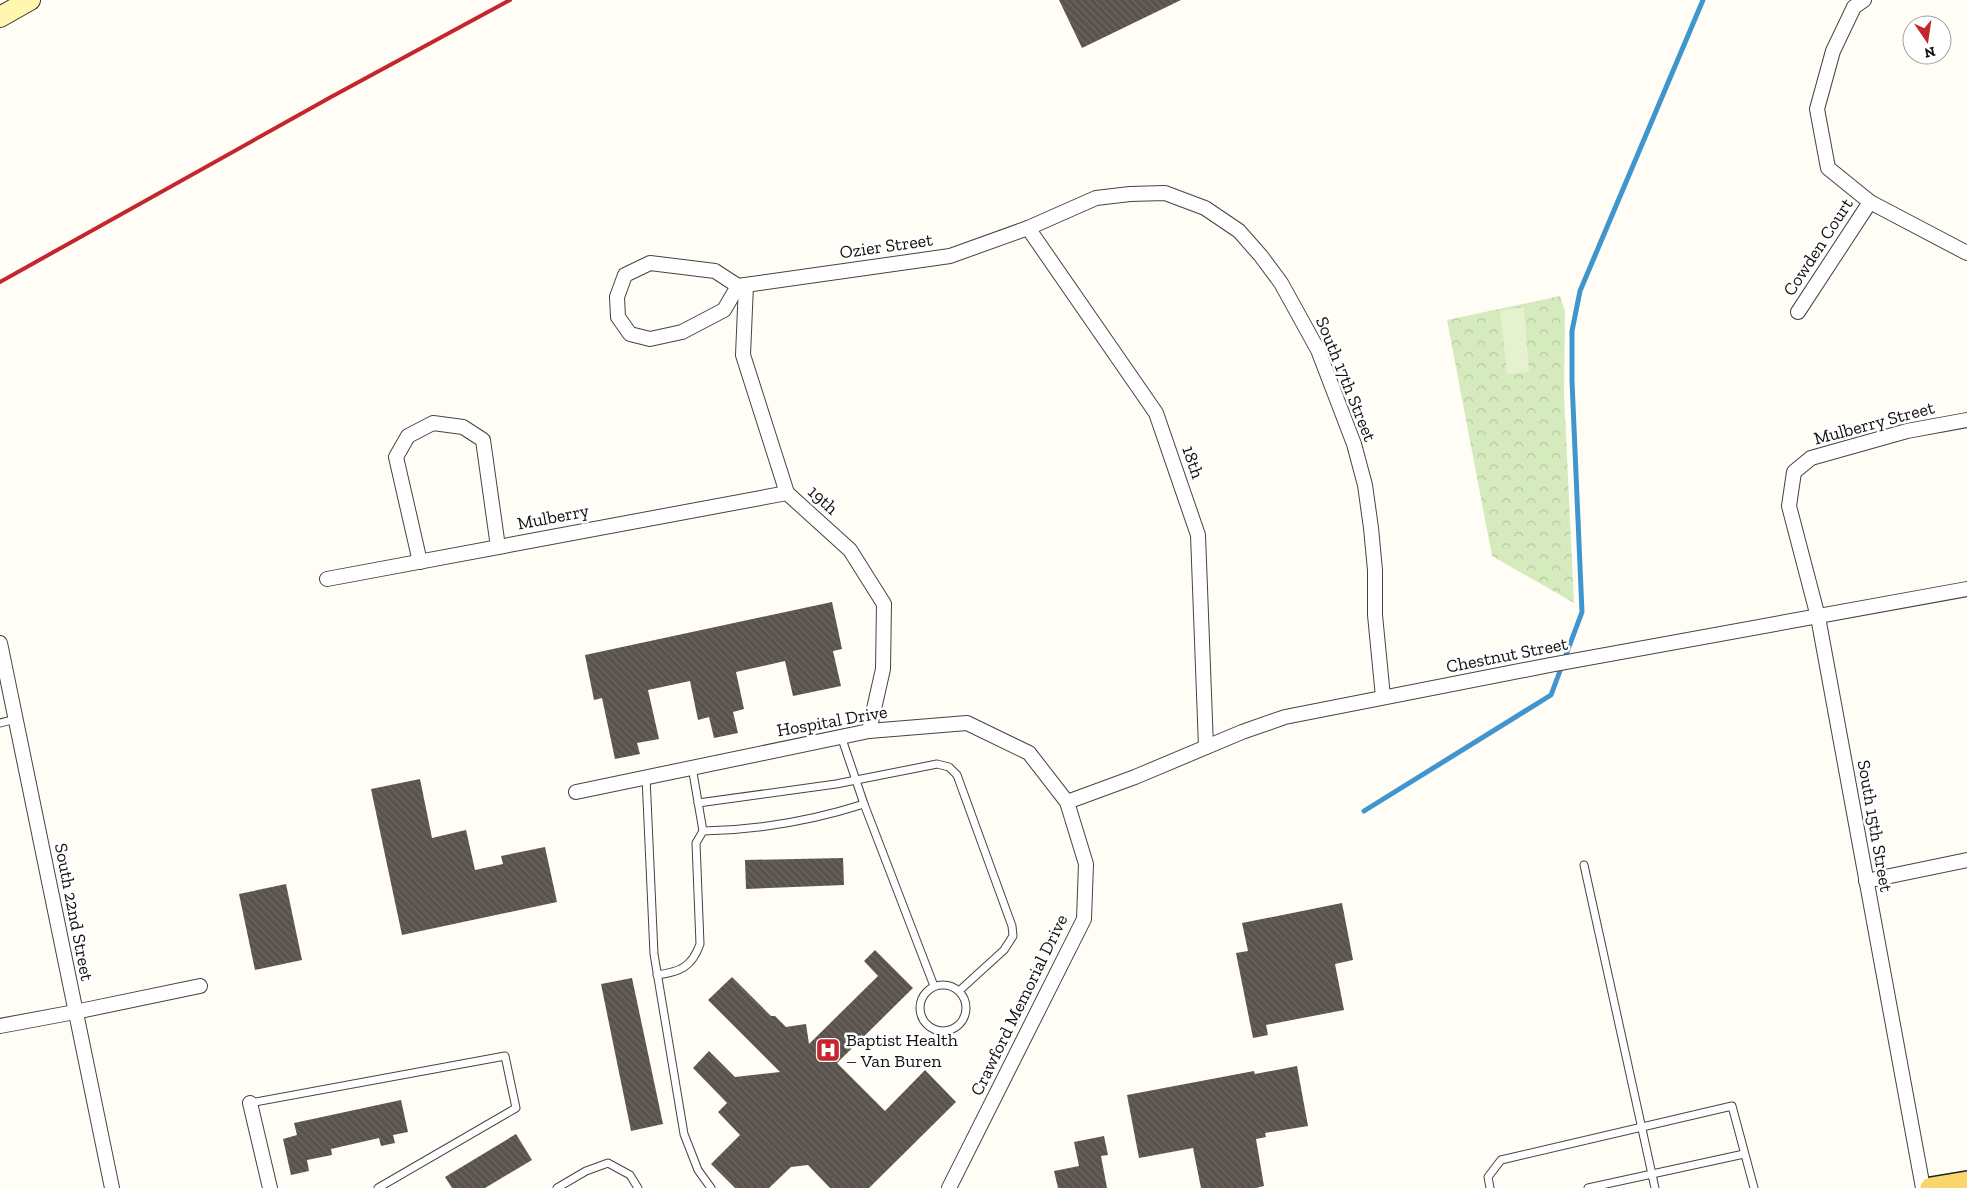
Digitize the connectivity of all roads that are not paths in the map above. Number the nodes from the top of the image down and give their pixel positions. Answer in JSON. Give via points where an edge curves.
{"nodes":[{"id":1,"x":30,"y":0,"type":"edge"},
{"id":2,"x":1864,"y":0,"type":"edge"},
{"id":3,"x":0,"y":17,"type":"edge"},
{"id":4,"x":1870,"y":202,"type":"junction"},
{"id":5,"x":1028,"y":228,"type":"junction"},
{"id":6,"x":1967,"y":253,"type":"edge"},
{"id":7,"x":742,"y":286,"type":"junction"},
{"id":8,"x":1798,"y":312,"type":"dead end"},
{"id":9,"x":1967,"y":420,"type":"edge"},
{"id":10,"x":1794,"y":472,"type":"joint"},
{"id":11,"x":787,"y":493,"type":"junction"},
{"id":12,"x":498,"y":547,"type":"junction"},
{"id":13,"x":420,"y":562,"type":"junction"},
{"id":14,"x":327,"y":579,"type":"dead end"},
{"id":15,"x":1967,"y":589,"type":"edge"},
{"id":16,"x":1818,"y":617,"type":"junction"},
{"id":17,"x":0,"y":643,"type":"edge"},
{"id":18,"x":1382,"y":697,"type":"junction"},
{"id":19,"x":16,"y":719,"type":"junction"},
{"id":20,"x":0,"y":723,"type":"edge"},
{"id":21,"x":869,"y":731,"type":"junction"},
{"id":22,"x":842,"y":736,"type":"junction"},
{"id":23,"x":1206,"y":747,"type":"junction"},
{"id":24,"x":692,"y":767,"type":"junction"},
{"id":25,"x":646,"y":776,"type":"junction"},
{"id":26,"x":856,"y":780,"type":"junction"},
{"id":27,"x":576,"y":792,"type":"dead end"},
{"id":28,"x":1067,"y":802,"type":"junction"},
{"id":29,"x":698,"y":803,"type":"junction"},
{"id":30,"x":864,"y":804,"type":"junction"},
{"id":31,"x":703,"y":831,"type":"junction"},
{"id":32,"x":1967,"y":860,"type":"edge"},
{"id":33,"x":1584,"y":865,"type":"dead end"},
{"id":34,"x":1866,"y":881,"type":"junction"},
{"id":35,"x":657,"y":975,"type":"junction"},
{"id":36,"x":200,"y":986,"type":"dead end"},
{"id":37,"x":934,"y":986,"type":"junction"},
{"id":38,"x":959,"y":990,"type":"junction"},
{"id":39,"x":75,"y":1012,"type":"junction"},
{"id":40,"x":0,"y":1026,"type":"edge"},
{"id":41,"x":250,"y":1103,"type":"joint"},
{"id":42,"x":1641,"y":1127,"type":"junction"},
{"id":43,"x":1744,"y":1154,"type":"junction"},
{"id":44,"x":1651,"y":1174,"type":"junction"},
{"id":45,"x":1967,"y":1182,"type":"edge"},
{"id":46,"x":112,"y":1188,"type":"edge"},
{"id":47,"x":270,"y":1188,"type":"edge"},
{"id":48,"x":378,"y":1188,"type":"edge"},
{"id":49,"x":557,"y":1188,"type":"edge"},
{"id":50,"x":638,"y":1188,"type":"edge"},
{"id":51,"x":711,"y":1188,"type":"edge"},
{"id":52,"x":949,"y":1188,"type":"edge"},
{"id":53,"x":1490,"y":1188,"type":"edge"},
{"id":54,"x":1588,"y":1188,"type":"edge"},
{"id":55,"x":1655,"y":1188,"type":"edge"},
{"id":56,"x":1754,"y":1188,"type":"edge"},
{"id":57,"x":1923,"y":1188,"type":"edge"},
{"id":58,"x":1931,"y":1188,"type":"edge"}],
"edges":[{"from":1,"to":3,"type":"street"},
{"from":2,"to":4,"type":"street","via":[[1854,8],[1833,51],[1816,109],[1828,168]]},
{"from":4,"to":6,"type":"street"},
{"from":4,"to":8,"type":"street","name":"Cowden Court"},
{"from":5,"to":7,"type":"street","name":"Ozier Street","via":[[950,256]]},
{"from":5,"to":18,"type":"street","name":"South 17th Street","via":[[1096,198],[1165,193],[1205,208],[1239,231],[1261,256],[1318,350],[1354,444],[1365,485],[1371,528]]},
{"from":5,"to":23,"type":"street","name":"18th","via":[[1160,422],[1198,535]]},
{"from":7,"to":7,"type":"street","via":[[714,270],[650,263],[625,275],[617,298],[618,317],[630,334],[650,339],[667,337],[724,310]]},
{"from":7,"to":11,"type":"street","name":"19th","via":[[743,355]]},
{"from":9,"to":10,"type":"street","name":"Mulberry Street","via":[[1907,432],[1811,458]]},
{"from":10,"to":16,"type":"street","name":"South 15th Street","via":[[1789,506]]},
{"from":11,"to":12,"type":"street","name":"Mulberry"},
{"from":11,"to":21,"type":"street","name":"19th","via":[[850,550],[884,604],[884,669]]},
{"from":12,"to":13,"type":"street","name":"Mulberry"},
{"from":12,"to":13,"type":"street","via":[[484,440],[463,427],[433,422],[408,436],[396,457]]},
{"from":13,"to":14,"type":"street","name":"Mulberry"},
{"from":15,"to":16,"type":"street","name":"Chestnut Street"},
{"from":16,"to":18,"type":"street","name":"Chestnut Street"},
{"from":16,"to":34,"type":"street","name":"South 15th Street"},
{"from":17,"to":19,"type":"street","name":"South 22nd Street"},
{"from":18,"to":23,"type":"street","name":"Chestnut Street","via":[[1284,717]]},
{"from":19,"to":20,"type":"lane"},
{"from":19,"to":39,"type":"street","name":"South 22nd Street"},
{"from":21,"to":22,"type":"street","name":"Hospital Drive"},
{"from":21,"to":28,"type":"street","name":"Hospital Drive","via":[[967,723],[1029,752]]},
{"from":22,"to":24,"type":"street","name":"Hospital Drive"},
{"from":22,"to":26,"type":"lane"},
{"from":23,"to":28,"type":"street","name":"Chestnut Street"},
{"from":24,"to":25,"type":"street","name":"Hospital Drive"},
{"from":24,"to":29,"type":"lane"},
{"from":25,"to":27,"type":"street","name":"Hospital Drive"},
{"from":25,"to":35,"type":"lane"},
{"from":26,"to":29,"type":"lane"},
{"from":26,"to":30,"type":"lane"},
{"from":26,"to":38,"type":"lane","via":[[937,764],[950,767],[957,775],[1013,936],[1004,950]]},
{"from":28,"to":52,"type":"street","name":"Crawford Memorial Drive","via":[[1086,864],[1084,919]]},
{"from":29,"to":31,"type":"lane"},
{"from":30,"to":31,"type":"lane","via":[[838,812],[736,830]]},
{"from":30,"to":37,"type":"lane"},
{"from":31,"to":35,"type":"lane","via":[[696,843],[700,944],[685,967]]},
{"from":32,"to":34,"type":"street"},
{"from":33,"to":42,"type":"lane"},
{"from":34,"to":57,"type":"street","name":"South 15th Street"},
{"from":35,"to":51,"type":"lane","via":[[684,1134],[698,1170]]},
{"from":36,"to":39,"type":"street"},
{"from":37,"to":38,"type":"lane","via":[[947,985]]},
{"from":37,"to":38,"type":"lane","via":[[922,997],[920,1013],[928,1026],[944,1031],[964,1020],[966,1004]]},
{"from":39,"to":40,"type":"street"},
{"from":39,"to":46,"type":"street","name":"South 22nd Street"},
{"from":41,"to":47,"type":"street"},
{"from":41,"to":48,"type":"lane","via":[[505,1056],[516,1108]]},
{"from":42,"to":43,"type":"lane","via":[[1732,1106]]},
{"from":42,"to":44,"type":"lane"},
{"from":42,"to":53,"type":"lane","via":[[1501,1160],[1488,1177]]},
{"from":43,"to":44,"type":"lane"},
{"from":43,"to":56,"type":"lane"},
{"from":44,"to":54,"type":"lane"},
{"from":44,"to":55,"type":"lane"},
{"from":45,"to":58,"type":"main road"},
{"from":49,"to":50,"type":"lane","via":[[586,1171],[608,1163],[630,1175]]}]}
